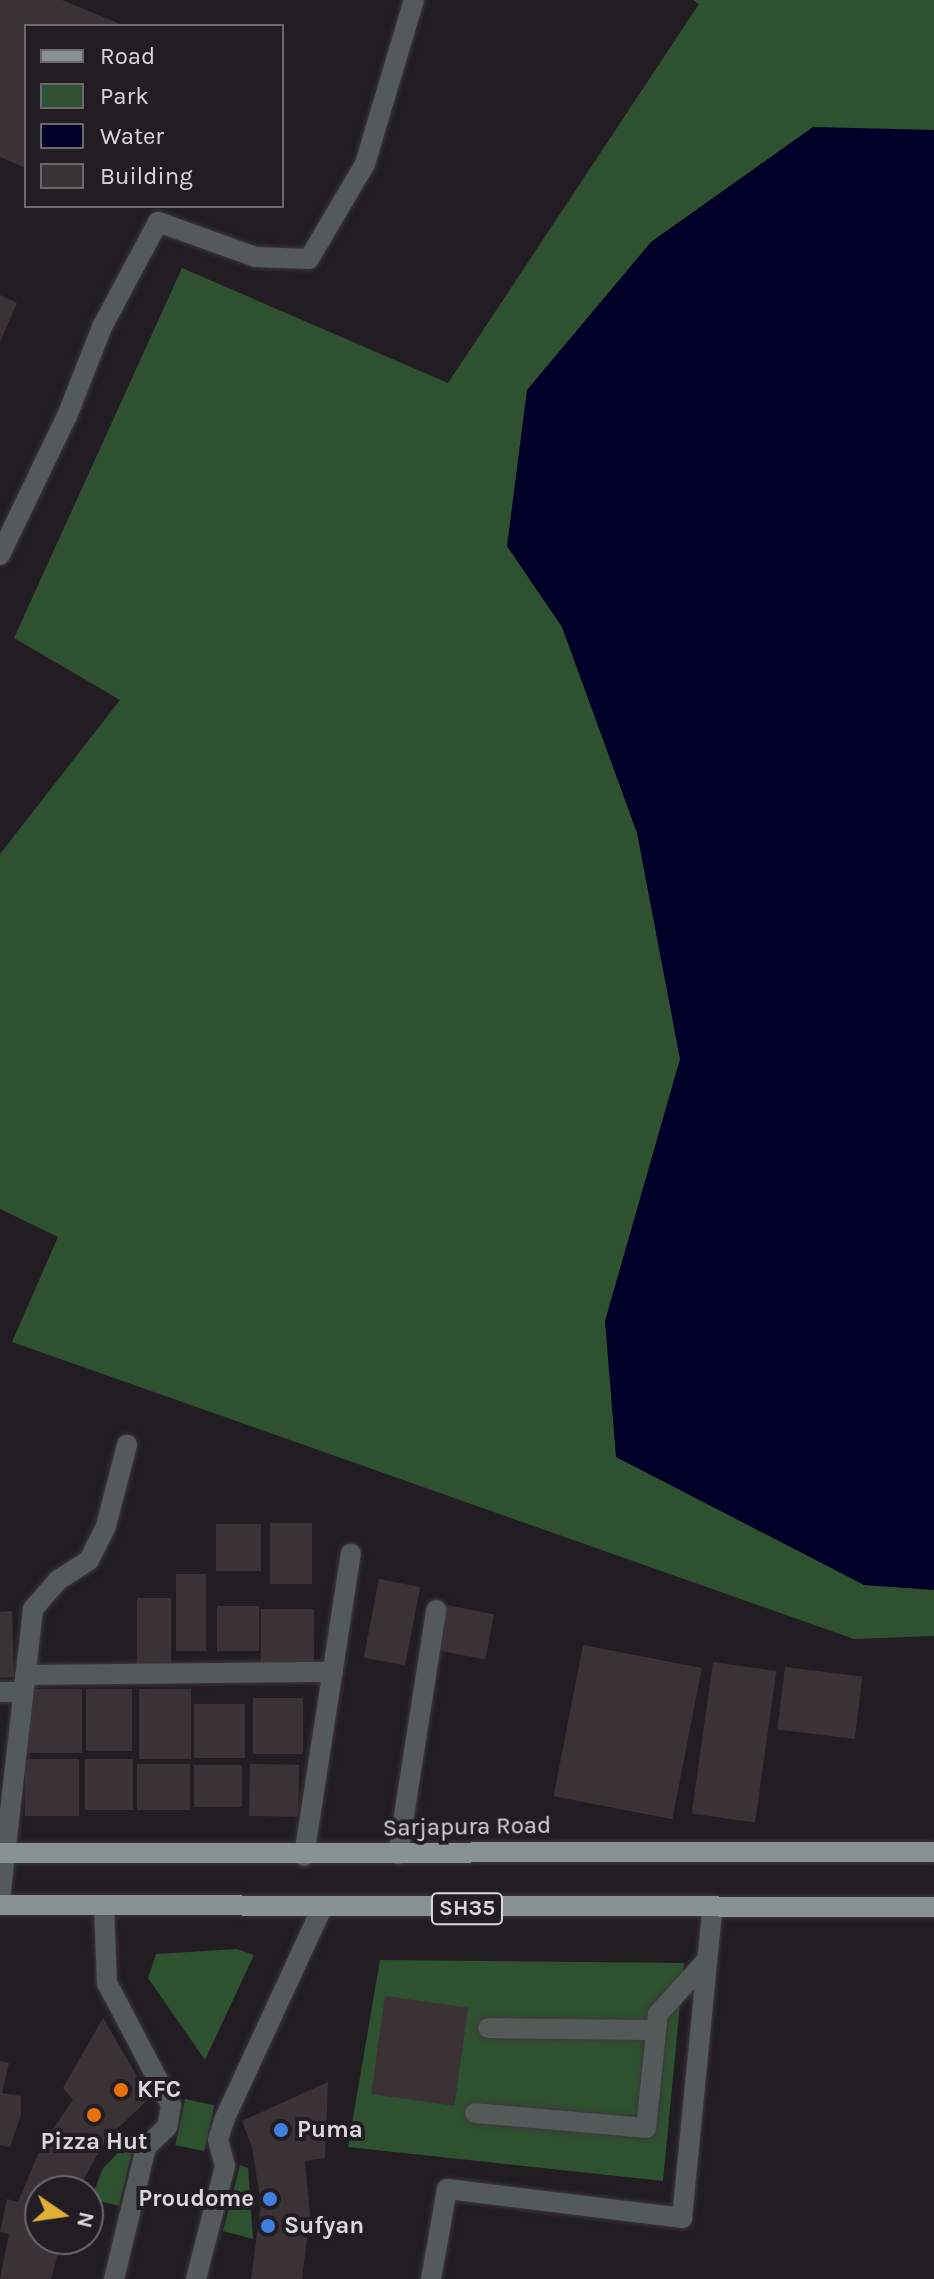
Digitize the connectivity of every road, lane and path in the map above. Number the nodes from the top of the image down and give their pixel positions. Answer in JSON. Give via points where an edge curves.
{"nodes":[{"id":1,"x":414,"y":0,"type":"edge"},
{"id":2,"x":0,"y":555,"type":"edge"},
{"id":3,"x":127,"y":1445,"type":"dead end"},
{"id":4,"x":351,"y":1554,"type":"dead end"},
{"id":5,"x":436,"y":1610,"type":"dead end"},
{"id":6,"x":333,"y":1672,"type":"junction"},
{"id":7,"x":24,"y":1683,"type":"junction"},
{"id":8,"x":0,"y":1692,"type":"edge"},
{"id":9,"x":3,"y":1852,"type":"edge"},
{"id":10,"x":934,"y":1852,"type":"edge"},
{"id":11,"x":398,"y":1854,"type":"junction"},
{"id":12,"x":304,"y":1856,"type":"junction"},
{"id":13,"x":0,"y":1899,"type":"edge"},
{"id":14,"x":0,"y":1905,"type":"edge"},
{"id":15,"x":104,"y":1906,"type":"junction"},
{"id":16,"x":934,"y":1907,"type":"edge"},
{"id":17,"x":322,"y":1908,"type":"junction"},
{"id":18,"x":712,"y":1910,"type":"junction"},
{"id":19,"x":707,"y":1960,"type":"junction"},
{"id":20,"x":488,"y":2028,"type":"dead end"},
{"id":21,"x":656,"y":2030,"type":"junction"},
{"id":22,"x":475,"y":2113,"type":"dead end"},
{"id":23,"x":114,"y":2279,"type":"edge"},
{"id":24,"x":196,"y":2279,"type":"edge"},
{"id":25,"x":431,"y":2279,"type":"edge"}],
"edges":[{"from":1,"to":2,"type":"street","via":[[365,164],[309,259],[256,257],[158,222],[102,327],[67,416]]},
{"from":3,"to":7,"type":"street","via":[[106,1526],[89,1560],[57,1581],[33,1609]]},
{"from":4,"to":6,"type":"street"},
{"from":5,"to":11,"type":"street"},
{"from":6,"to":7,"type":"street"},
{"from":6,"to":12,"type":"street"},
{"from":7,"to":8,"type":"street"},
{"from":7,"to":9,"type":"street"},
{"from":9,"to":12,"type":"main road","name":"Sarjapura Road"},
{"from":9,"to":13,"type":"street"},
{"from":10,"to":11,"type":"main road","name":"Sarjapura Road"},
{"from":11,"to":12,"type":"main road","name":"Sarjapura Road"},
{"from":14,"to":15,"type":"main road","number":"SH35"},
{"from":15,"to":17,"type":"main road","number":"SH35"},
{"from":15,"to":23,"type":"street","via":[[107,1983],[171,2105],[167,2127],[146,2147]]},
{"from":16,"to":18,"type":"main road","number":"SH35"},
{"from":17,"to":18,"type":"main road","number":"SH35"},
{"from":17,"to":24,"type":"street","via":[[224,2120],[218,2140],[225,2166]]},
{"from":18,"to":19,"type":"street"},
{"from":19,"to":21,"type":"street","via":[[658,2014]]},
{"from":19,"to":25,"type":"street","via":[[682,2218],[447,2189]]},
{"from":20,"to":21,"type":"street"},
{"from":21,"to":22,"type":"street","via":[[646,2128]]}]}
